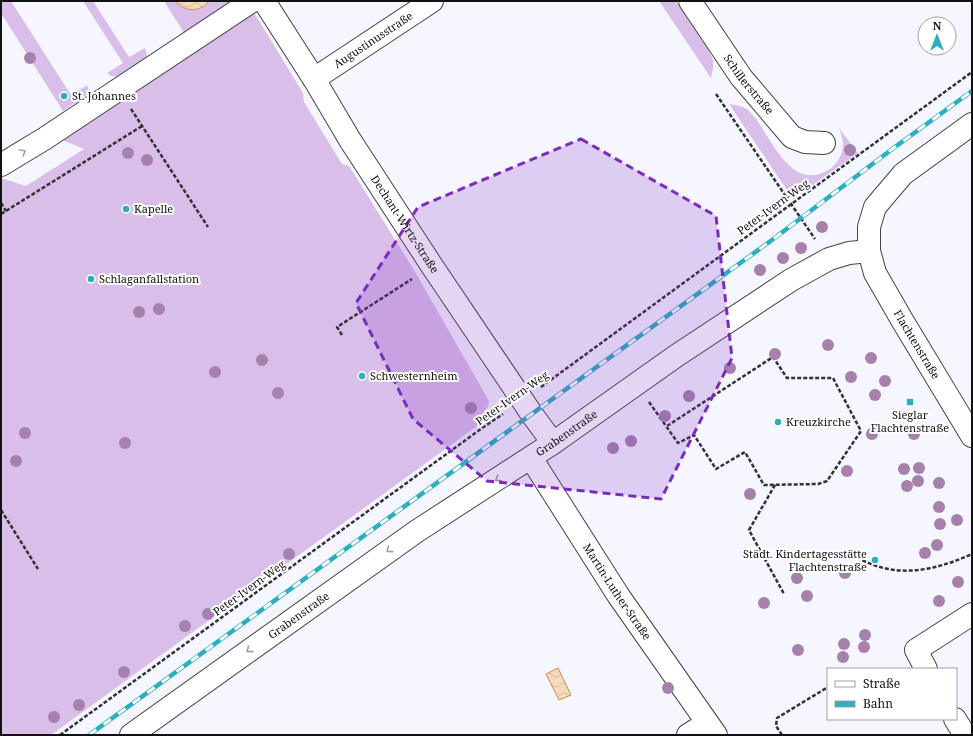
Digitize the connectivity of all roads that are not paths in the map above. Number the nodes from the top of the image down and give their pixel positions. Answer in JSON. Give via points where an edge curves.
{"nodes":[{"id":1,"x":252,"y":1,"type":"edge"},
{"id":2,"x":264,"y":1,"type":"edge"},
{"id":3,"x":432,"y":1,"type":"edge"},
{"id":4,"x":690,"y":1,"type":"edge"},
{"id":5,"x":314,"y":79,"type":"junction"},
{"id":6,"x":972,"y":124,"type":"edge"},
{"id":7,"x":824,"y":143,"type":"dead end"},
{"id":8,"x":1,"y":165,"type":"edge"},
{"id":9,"x":869,"y":251,"type":"junction"},
{"id":10,"x":972,"y":436,"type":"edge"},
{"id":11,"x":553,"y":443,"type":"junction"},
{"id":12,"x":531,"y":458,"type":"junction"},
{"id":13,"x":972,"y":614,"type":"edge"},
{"id":14,"x":925,"y":668,"type":"edge"},
{"id":15,"x":956,"y":720,"type":"edge"},
{"id":16,"x":712,"y":729,"type":"edge"},
{"id":17,"x":131,"y":735,"type":"edge"},
{"id":18,"x":688,"y":735,"type":"edge"},
{"id":19,"x":965,"y":735,"type":"edge"}],
"edges":[{"from":8,"to":1,"type":"street","one_way":true},
{"from":2,"to":5,"type":"street","name":"Dechant-Wirtz-Straße"},
{"from":3,"to":5,"type":"street","name":"Augustinusstraße"},
{"from":4,"to":7,"type":"street","name":"Schillerstraße","via":[[741,77],[792,137],[805,142]]},
{"from":5,"to":11,"type":"street","name":"Dechant-Wirtz-Straße","via":[[350,140],[432,266]]},
{"from":6,"to":9,"type":"street","via":[[903,174],[875,208],[869,227]]},
{"from":9,"to":10,"type":"street","name":"Flachtenstraße","via":[[875,273]]},
{"from":9,"to":11,"type":"street","name":"Grabenstraße","via":[[849,252],[829,259],[791,280],[676,356]]},
{"from":11,"to":12,"type":"street","name":"Grabenstraße"},
{"from":12,"to":16,"type":"street","name":"Martin-Luther-Straße","via":[[618,595]]},
{"from":12,"to":17,"type":"street","name":"Grabenstraße","one_way":true,"via":[[417,531]]},
{"from":13,"to":14,"type":"street","via":[[916,650]]},
{"from":15,"to":19,"type":"street"},
{"from":16,"to":18,"type":"street","name":"Martin-Luther-Straße"}]}
